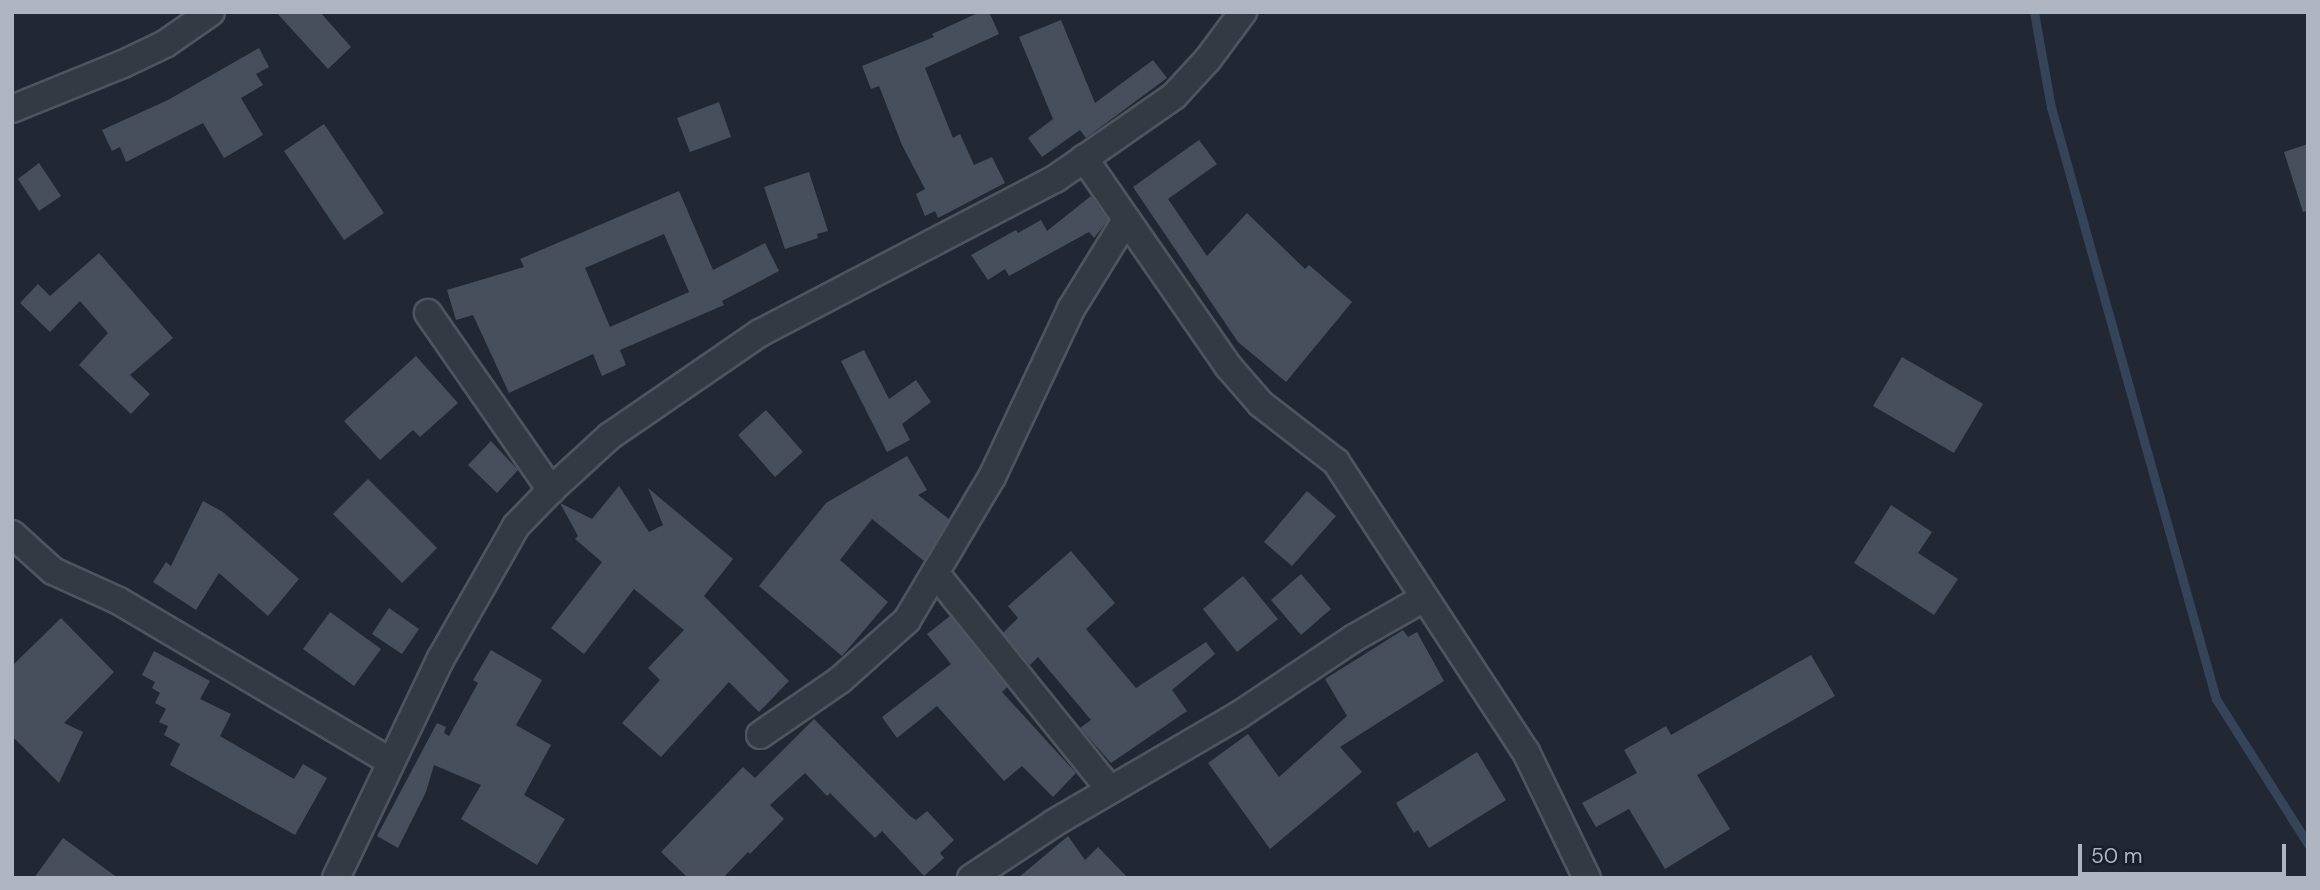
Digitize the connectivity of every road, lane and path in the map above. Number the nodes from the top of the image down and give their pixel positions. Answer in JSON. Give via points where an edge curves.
{"nodes":[{"id":1,"x":211,"y":12,"type":"edge"},
{"id":2,"x":1243,"y":12,"type":"edge"},
{"id":3,"x":12,"y":109,"type":"edge"},
{"id":4,"x":1084,"y":158,"type":"junction"},
{"id":5,"x":1126,"y":220,"type":"junction"},
{"id":6,"x":428,"y":313,"type":"dead end"},
{"id":7,"x":551,"y":490,"type":"junction"},
{"id":8,"x":12,"y":534,"type":"edge"},
{"id":9,"x":936,"y":574,"type":"junction"},
{"id":10,"x":1424,"y":598,"type":"junction"},
{"id":11,"x":760,"y":735,"type":"dead end"},
{"id":12,"x":390,"y":761,"type":"junction"},
{"id":13,"x":1110,"y":790,"type":"junction"},
{"id":14,"x":336,"y":878,"type":"edge"},
{"id":15,"x":971,"y":878,"type":"edge"},
{"id":16,"x":1587,"y":878,"type":"edge"}],
"edges":[{"from":1,"to":3,"type":"street","via":[[164,44],[123,64]]},
{"from":2,"to":4,"type":"street","via":[[1174,96]]},
{"from":4,"to":5,"type":"street"},
{"from":4,"to":7,"type":"street","via":[[1055,178],[760,333],[610,436]]},
{"from":5,"to":9,"type":"street","via":[[1071,309],[992,477]]},
{"from":5,"to":10,"type":"street","via":[[1252,395],[1336,462]]},
{"from":6,"to":7,"type":"street"},
{"from":7,"to":12,"type":"street","via":[[516,526],[440,660]]},
{"from":8,"to":12,"type":"street","via":[[53,571],[119,601]]},
{"from":9,"to":11,"type":"street","via":[[907,620],[840,680]]},
{"from":9,"to":13,"type":"street"},
{"from":10,"to":13,"type":"street"},
{"from":10,"to":16,"type":"street","via":[[1526,752]]},
{"from":12,"to":14,"type":"street"},
{"from":13,"to":15,"type":"street"}]}
